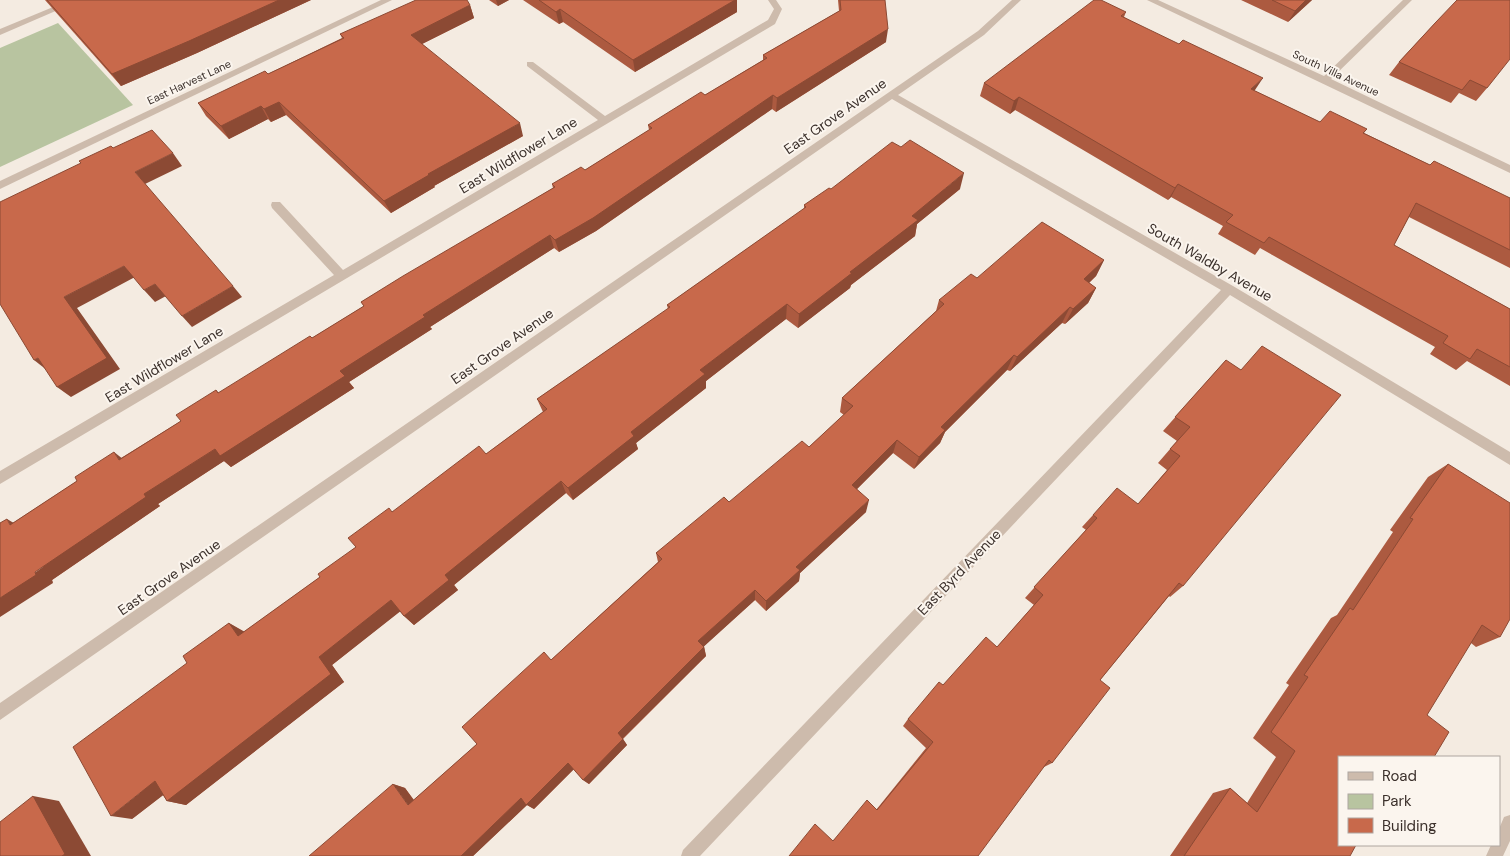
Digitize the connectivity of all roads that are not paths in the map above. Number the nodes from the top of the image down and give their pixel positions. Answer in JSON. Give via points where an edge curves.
{"nodes":[{"id":1,"x":77,"y":0,"type":"edge"},
{"id":2,"x":388,"y":0,"type":"edge"},
{"id":3,"x":1018,"y":0,"type":"edge"},
{"id":4,"x":1150,"y":0,"type":"edge"},
{"id":5,"x":1408,"y":0,"type":"edge"},
{"id":6,"x":775,"y":5,"type":"edge"},
{"id":7,"x":0,"y":32,"type":"edge"},
{"id":8,"x":530,"y":64,"type":"dead end"},
{"id":9,"x":1325,"y":80,"type":"junction"},
{"id":10,"x":892,"y":95,"type":"junction"},
{"id":11,"x":605,"y":121,"type":"junction"},
{"id":12,"x":1510,"y":169,"type":"edge"},
{"id":13,"x":0,"y":185,"type":"edge"},
{"id":14,"x":276,"y":205,"type":"dead end"},
{"id":15,"x":342,"y":276,"type":"junction"},
{"id":16,"x":1229,"y":289,"type":"junction"},
{"id":17,"x":1510,"y":459,"type":"edge"},
{"id":18,"x":0,"y":478,"type":"edge"},
{"id":19,"x":0,"y":712,"type":"edge"},
{"id":20,"x":1510,"y":822,"type":"edge"},
{"id":21,"x":1500,"y":843,"type":"edge"},
{"id":22,"x":689,"y":856,"type":"edge"}],
"edges":[{"from":1,"to":7,"type":"street"},
{"from":2,"to":13,"type":"street","name":"East Harvest Lane"},
{"from":3,"to":10,"type":"street","name":"East Grove Avenue","via":[[981,33]]},
{"from":4,"to":9,"type":"street","name":"South Villa Avenue"},
{"from":5,"to":9,"type":"street"},
{"from":6,"to":11,"type":"street","name":"East Wildflower Lane","via":[[772,22]]},
{"from":8,"to":11,"type":"street","name":"East Wildflower Lane"},
{"from":9,"to":12,"type":"street","name":"South Villa Avenue"},
{"from":10,"to":16,"type":"street","name":"South Waldby Avenue"},
{"from":10,"to":19,"type":"street","name":"East Grove Avenue"},
{"from":11,"to":15,"type":"street","name":"East Wildflower Lane"},
{"from":14,"to":15,"type":"street"},
{"from":15,"to":18,"type":"street","name":"East Wildflower Lane"},
{"from":16,"to":17,"type":"street","name":"South Waldby Avenue"},
{"from":16,"to":22,"type":"street","name":"East Byrd Avenue"},
{"from":20,"to":21,"type":"street"}]}
